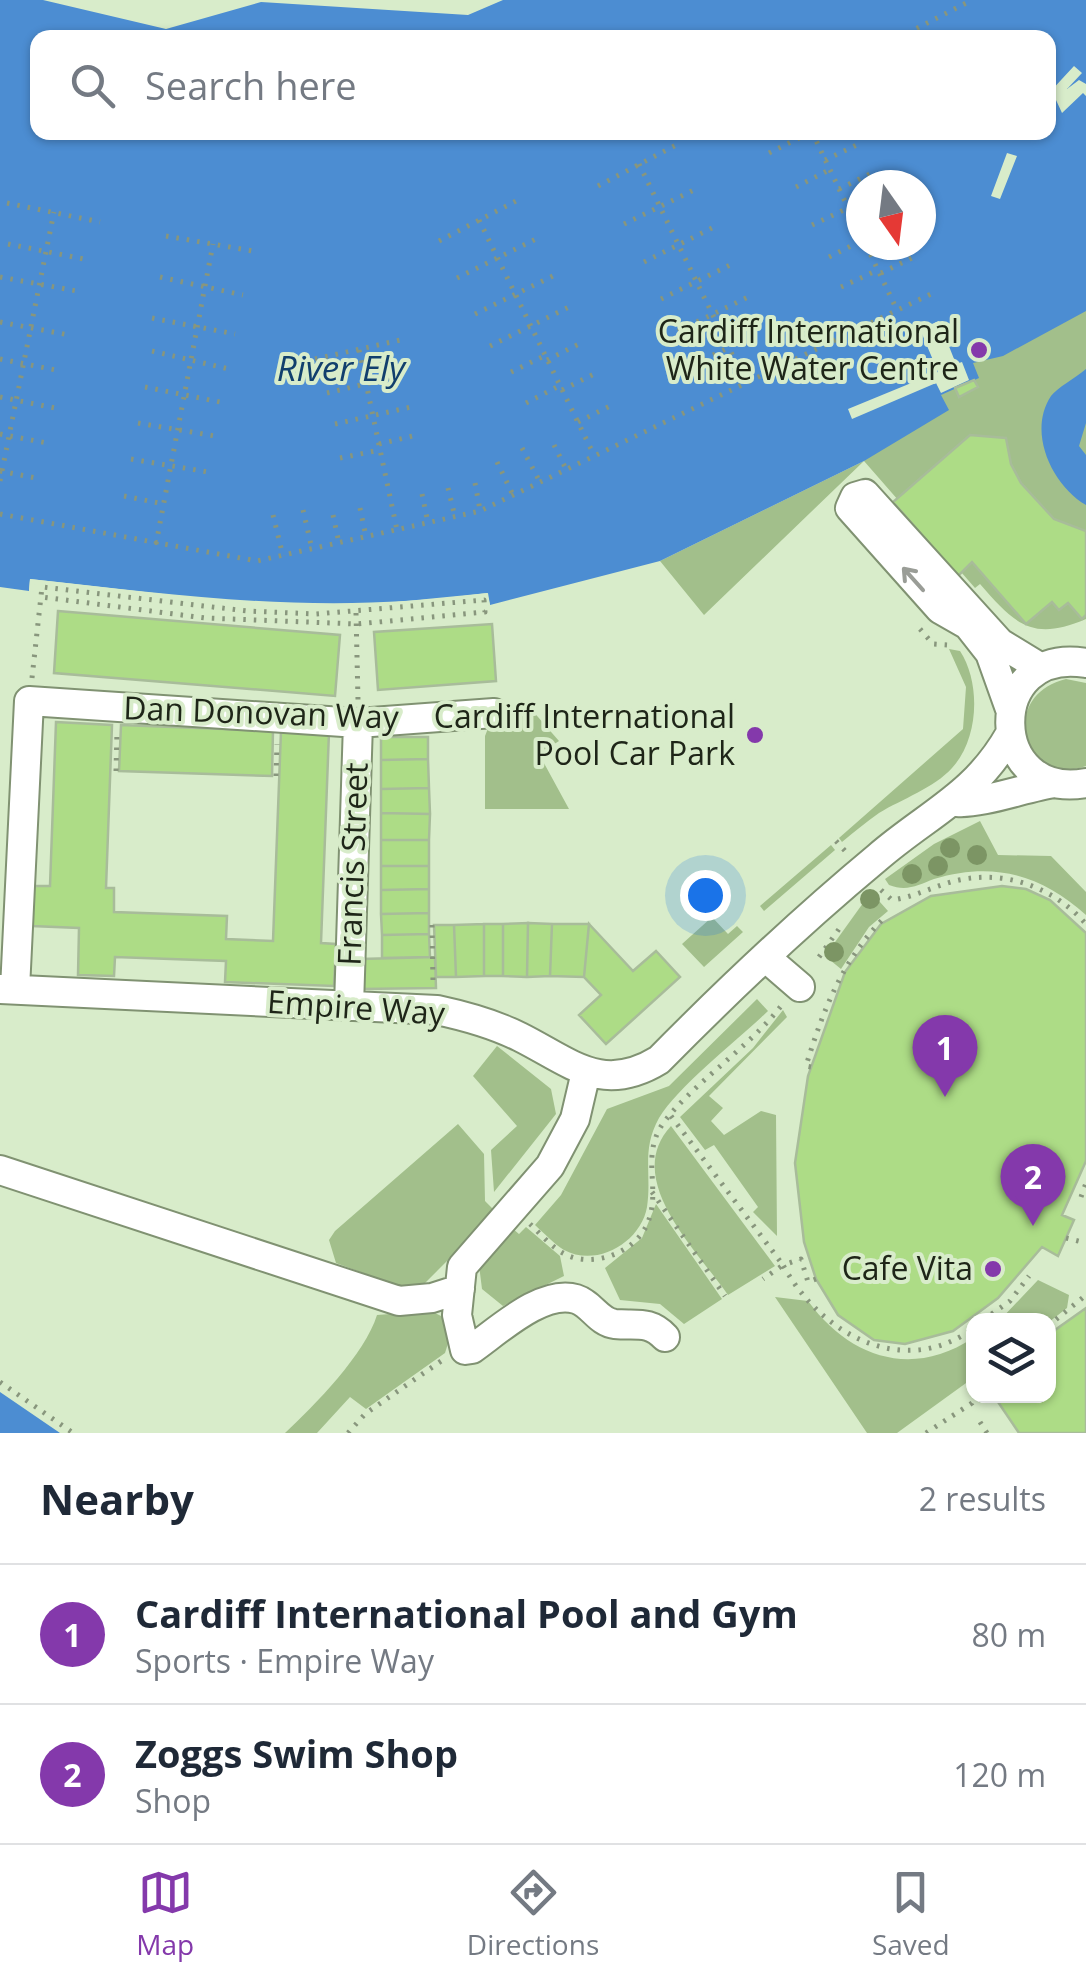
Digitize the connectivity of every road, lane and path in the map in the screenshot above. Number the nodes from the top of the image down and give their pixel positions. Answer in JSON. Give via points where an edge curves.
{"nodes":[{"id":1,"x":972,"y":0,"type":"edge"},
{"id":2,"x":914,"y":30,"type":"edge"},
{"id":3,"x":794,"y":140,"type":"edge"},
{"id":4,"x":815,"y":140,"type":"edge"},
{"id":5,"x":680,"y":142,"type":"dead end"},
{"id":6,"x":861,"y":143,"type":"dead end"},
{"id":7,"x":769,"y":152,"type":"dead end"},
{"id":8,"x":824,"y":160,"type":"junction"},
{"id":9,"x":640,"y":164,"type":"junction"},
{"id":10,"x":830,"y":170,"type":"junction"},
{"id":11,"x":598,"y":186,"type":"dead end"},
{"id":12,"x":846,"y":186,"type":"edge"},
{"id":13,"x":796,"y":187,"type":"dead end"},
{"id":14,"x":696,"y":189,"type":"dead end"},
{"id":15,"x":839,"y":189,"type":"junction"},
{"id":16,"x":518,"y":200,"type":"dead end"},
{"id":17,"x":8,"y":203,"type":"dead end"},
{"id":18,"x":846,"y":204,"type":"edge"},
{"id":19,"x":660,"y":207,"type":"junction"},
{"id":20,"x":846,"y":209,"type":"edge"},
{"id":21,"x":54,"y":212,"type":"junction"},
{"id":22,"x":478,"y":220,"type":"junction"},
{"id":23,"x":100,"y":222,"type":"dead end"},
{"id":24,"x":624,"y":224,"type":"dead end"},
{"id":25,"x":812,"y":225,"type":"dead end"},
{"id":26,"x":714,"y":226,"type":"dead end"},
{"id":27,"x":166,"y":236,"type":"dead end"},
{"id":28,"x":540,"y":236,"type":"dead end"},
{"id":29,"x":440,"y":241,"type":"dead end"},
{"id":30,"x":8,"y":244,"type":"dead end"},
{"id":31,"x":213,"y":244,"type":"junction"},
{"id":32,"x":678,"y":244,"type":"junction"},
{"id":33,"x":846,"y":250,"type":"edge"},
{"id":34,"x":46,"y":251,"type":"junction"},
{"id":35,"x":253,"y":251,"type":"dead end"},
{"id":36,"x":829,"y":257,"type":"dead end"},
{"id":37,"x":497,"y":258,"type":"junction"},
{"id":38,"x":84,"y":259,"type":"dead end"},
{"id":39,"x":873,"y":260,"type":"edge"},
{"id":40,"x":905,"y":260,"type":"edge"},
{"id":41,"x":644,"y":262,"type":"dead end"},
{"id":42,"x":732,"y":264,"type":"dead end"},
{"id":43,"x":879,"y":272,"type":"junction"},
{"id":44,"x":559,"y":273,"type":"dead end"},
{"id":45,"x":0,"y":276,"type":"edge"},
{"id":46,"x":160,"y":277,"type":"dead end"},
{"id":47,"x":457,"y":278,"type":"dead end"},
{"id":48,"x":696,"y":282,"type":"junction"},
{"id":49,"x":38,"y":284,"type":"junction"},
{"id":50,"x":205,"y":287,"type":"junction"},
{"id":51,"x":842,"y":287,"type":"dead end"},
{"id":52,"x":76,"y":291,"type":"dead end"},
{"id":53,"x":515,"y":294,"type":"junction"},
{"id":54,"x":933,"y":294,"type":"dead end"},
{"id":55,"x":243,"y":295,"type":"dead end"},
{"id":56,"x":748,"y":297,"type":"dead end"},
{"id":57,"x":661,"y":299,"type":"dead end"},
{"id":58,"x":573,"y":305,"type":"dead end"},
{"id":59,"x":898,"y":310,"type":"junction"},
{"id":60,"x":475,"y":314,"type":"dead end"},
{"id":61,"x":712,"y":314,"type":"junction"},
{"id":62,"x":152,"y":318,"type":"dead end"},
{"id":63,"x":760,"y":320,"type":"dead end"},
{"id":64,"x":0,"y":322,"type":"edge"},
{"id":65,"x":530,"y":326,"type":"junction"},
{"id":66,"x":197,"y":327,"type":"junction"},
{"id":67,"x":30,"y":328,"type":"junction"},
{"id":68,"x":678,"y":331,"type":"dead end"},
{"id":69,"x":235,"y":334,"type":"dead end"},
{"id":70,"x":68,"y":335,"type":"dead end"},
{"id":71,"x":405,"y":340,"type":"dead end"},
{"id":72,"x":724,"y":340,"type":"junction"},
{"id":73,"x":584,"y":342,"type":"dead end"},
{"id":74,"x":490,"y":346,"type":"dead end"},
{"id":75,"x":728,"y":348,"type":"junction"},
{"id":76,"x":358,"y":350,"type":"junction"},
{"id":77,"x":152,"y":351,"type":"dead end"},
{"id":78,"x":546,"y":358,"type":"junction"},
{"id":79,"x":0,"y":359,"type":"edge"},
{"id":80,"x":314,"y":359,"type":"dead end"},
{"id":81,"x":191,"y":360,"type":"junction"},
{"id":82,"x":22,"y":364,"type":"junction"},
{"id":83,"x":694,"y":364,"type":"dead end"},
{"id":84,"x":230,"y":368,"type":"dead end"},
{"id":85,"x":62,"y":371,"type":"dead end"},
{"id":86,"x":511,"y":372,"type":"dead end"},
{"id":87,"x":598,"y":372,"type":"dead end"},
{"id":88,"x":403,"y":375,"type":"dead end"},
{"id":89,"x":746,"y":383,"type":"junction"},
{"id":90,"x":366,"y":384,"type":"junction"},
{"id":91,"x":144,"y":388,"type":"dead end"},
{"id":92,"x":561,"y":388,"type":"junction"},
{"id":93,"x":327,"y":393,"type":"dead end"},
{"id":94,"x":184,"y":395,"type":"junction"},
{"id":95,"x":0,"y":397,"type":"edge"},
{"id":96,"x":15,"y":400,"type":"junction"},
{"id":97,"x":220,"y":402,"type":"dead end"},
{"id":98,"x":526,"y":403,"type":"dead end"},
{"id":99,"x":614,"y":404,"type":"dead end"},
{"id":100,"x":412,"y":407,"type":"dead end"},
{"id":101,"x":55,"y":408,"type":"dead end"},
{"id":102,"x":373,"y":416,"type":"junction"},
{"id":103,"x":578,"y":422,"type":"junction"},
{"id":104,"x":138,"y":423,"type":"dead end"},
{"id":105,"x":335,"y":424,"type":"dead end"},
{"id":106,"x":177,"y":430,"type":"junction"},
{"id":107,"x":0,"y":434,"type":"edge"},
{"id":108,"x":417,"y":435,"type":"dead end"},
{"id":109,"x":9,"y":436,"type":"junction"},
{"id":110,"x":215,"y":436,"type":"dead end"},
{"id":111,"x":47,"y":443,"type":"dead end"},
{"id":112,"x":554,"y":445,"type":"dead end"},
{"id":113,"x":379,"y":447,"type":"junction"},
{"id":114,"x":522,"y":448,"type":"dead end"},
{"id":115,"x":595,"y":456,"type":"junction"},
{"id":116,"x":340,"y":458,"type":"dead end"},
{"id":117,"x":131,"y":459,"type":"dead end"},
{"id":118,"x":497,"y":462,"type":"dead end"},
{"id":119,"x":170,"y":466,"type":"junction"},
{"id":120,"x":567,"y":470,"type":"junction"},
{"id":121,"x":1,"y":471,"type":"edge"},
{"id":122,"x":208,"y":472,"type":"dead end"},
{"id":123,"x":40,"y":479,"type":"dead end"},
{"id":124,"x":0,"y":480,"type":"edge"},
{"id":125,"x":475,"y":483,"type":"dead end"},
{"id":126,"x":540,"y":484,"type":"junction"},
{"id":127,"x":448,"y":488,"type":"dead end"},
{"id":128,"x":422,"y":494,"type":"dead end"},
{"id":129,"x":124,"y":496,"type":"dead end"},
{"id":130,"x":514,"y":497,"type":"junction"},
{"id":131,"x":164,"y":504,"type":"junction"},
{"id":132,"x":360,"y":508,"type":"dead end"},
{"id":133,"x":303,"y":510,"type":"dead end"},
{"id":134,"x":480,"y":511,"type":"junction"},
{"id":135,"x":0,"y":514,"type":"edge"},
{"id":136,"x":273,"y":515,"type":"dead end"},
{"id":137,"x":333,"y":515,"type":"dead end"},
{"id":138,"x":455,"y":517,"type":"junction"},
{"id":139,"x":428,"y":523,"type":"junction"},
{"id":140,"x":397,"y":530,"type":"junction"},
{"id":141,"x":366,"y":537,"type":"junction"},
{"id":142,"x":339,"y":543,"type":"junction"},
{"id":143,"x":156,"y":544,"type":"junction"},
{"id":144,"x":312,"y":549,"type":"junction"},
{"id":145,"x":284,"y":556,"type":"junction"},
{"id":146,"x":42,"y":598,"type":"junction"},
{"id":147,"x":356,"y":613,"type":"junction"},
{"id":148,"x":356,"y":624,"type":"junction"},
{"id":149,"x":1085,"y":662,"type":"edge"},
{"id":150,"x":1042,"y":668,"type":"junction"},
{"id":151,"x":30,"y":702,"type":"junction"},
{"id":152,"x":118,"y":708,"type":"junction"},
{"id":153,"x":494,"y":713,"type":"dead end"},
{"id":154,"x":1010,"y":722,"type":"junction"},
{"id":155,"x":358,"y":723,"type":"junction"},
{"id":156,"x":116,"y":770,"type":"dead end"},
{"id":157,"x":1077,"y":784,"type":"edge"},
{"id":158,"x":958,"y":802,"type":"junction"},
{"id":159,"x":873,"y":882,"type":"dead end"},
{"id":160,"x":885,"y":917,"type":"dead end"},
{"id":161,"x":1086,"y":924,"type":"edge"},
{"id":162,"x":432,"y":925,"type":"dead end"},
{"id":163,"x":765,"y":957,"type":"junction"},
{"id":164,"x":8,"y":989,"type":"edge"},
{"id":165,"x":792,"y":995,"type":"joint"},
{"id":166,"x":349,"y":1006,"type":"junction"},
{"id":167,"x":433,"y":1010,"type":"junction"},
{"id":168,"x":811,"y":1067,"type":"dead end"},
{"id":169,"x":586,"y":1072,"type":"junction"},
{"id":170,"x":671,"y":1116,"type":"junction"},
{"id":171,"x":0,"y":1170,"type":"edge"},
{"id":172,"x":1086,"y":1183,"type":"edge"},
{"id":173,"x":651,"y":1190,"type":"junction"},
{"id":174,"x":1081,"y":1197,"type":"dead end"},
{"id":175,"x":527,"y":1222,"type":"dead end"},
{"id":176,"x":1066,"y":1238,"type":"dead end"},
{"id":177,"x":1086,"y":1243,"type":"edge"},
{"id":178,"x":783,"y":1264,"type":"junction"},
{"id":179,"x":1029,"y":1276,"type":"dead end"},
{"id":180,"x":763,"y":1278,"type":"dead end"},
{"id":181,"x":816,"y":1279,"type":"dead end"},
{"id":182,"x":460,"y":1289,"type":"junction"},
{"id":183,"x":1085,"y":1295,"type":"edge"},
{"id":184,"x":725,"y":1296,"type":"dead end"},
{"id":185,"x":993,"y":1313,"type":"edge"},
{"id":186,"x":1056,"y":1319,"type":"edge"},
{"id":187,"x":512,"y":1322,"type":"junction"},
{"id":188,"x":966,"y":1332,"type":"edge"},
{"id":189,"x":666,"y":1337,"type":"dead end"},
{"id":190,"x":463,"y":1346,"type":"junction"},
{"id":191,"x":0,"y":1382,"type":"edge"},
{"id":192,"x":972,"y":1403,"type":"edge"},
{"id":193,"x":980,"y":1422,"type":"dead end"},
{"id":194,"x":74,"y":1433,"type":"edge"},
{"id":195,"x":348,"y":1433,"type":"edge"},
{"id":196,"x":926,"y":1433,"type":"edge"},
{"id":197,"x":987,"y":1433,"type":"edge"}],
"edges":[{"from":1,"to":2,"type":"path"},
{"from":3,"to":7,"type":"path"},
{"from":4,"to":8,"type":"path"},
{"from":5,"to":9,"type":"path"},
{"from":6,"to":8,"type":"path"},
{"from":8,"to":10,"type":"path"},
{"from":9,"to":11,"type":"path"},
{"from":9,"to":19,"type":"path"},
{"from":10,"to":13,"type":"path"},
{"from":10,"to":15,"type":"path"},
{"from":12,"to":15,"type":"path"},
{"from":14,"to":19,"type":"path"},
{"from":15,"to":18,"type":"path"},
{"from":16,"to":22,"type":"path"},
{"from":17,"to":21,"type":"path"},
{"from":19,"to":24,"type":"path"},
{"from":19,"to":32,"type":"path"},
{"from":20,"to":25,"type":"path"},
{"from":21,"to":23,"type":"path"},
{"from":21,"to":34,"type":"path"},
{"from":22,"to":29,"type":"path"},
{"from":22,"to":37,"type":"path"},
{"from":26,"to":32,"type":"path"},
{"from":27,"to":31,"type":"path"},
{"from":28,"to":37,"type":"path"},
{"from":30,"to":34,"type":"path"},
{"from":31,"to":35,"type":"path"},
{"from":31,"to":50,"type":"path"},
{"from":32,"to":41,"type":"path"},
{"from":32,"to":48,"type":"path"},
{"from":33,"to":36,"type":"path"},
{"from":34,"to":38,"type":"path"},
{"from":34,"to":49,"type":"path"},
{"from":37,"to":47,"type":"path"},
{"from":37,"to":53,"type":"path"},
{"from":39,"to":43,"type":"path"},
{"from":40,"to":43,"type":"path"},
{"from":42,"to":48,"type":"path"},
{"from":43,"to":51,"type":"path"},
{"from":43,"to":59,"type":"path"},
{"from":44,"to":53,"type":"path"},
{"from":45,"to":49,"type":"path"},
{"from":46,"to":50,"type":"path"},
{"from":48,"to":57,"type":"path"},
{"from":48,"to":61,"type":"path"},
{"from":49,"to":52,"type":"path"},
{"from":49,"to":67,"type":"path"},
{"from":50,"to":55,"type":"path"},
{"from":50,"to":66,"type":"path"},
{"from":53,"to":60,"type":"path"},
{"from":53,"to":65,"type":"path"},
{"from":54,"to":59,"type":"path"},
{"from":56,"to":61,"type":"path"},
{"from":58,"to":65,"type":"path"},
{"from":59,"to":89,"type":"path"},
{"from":61,"to":68,"type":"path"},
{"from":61,"to":72,"type":"path"},
{"from":62,"to":66,"type":"path"},
{"from":63,"to":72,"type":"path"},
{"from":64,"to":67,"type":"path"},
{"from":65,"to":74,"type":"path"},
{"from":65,"to":78,"type":"path"},
{"from":66,"to":69,"type":"path"},
{"from":66,"to":81,"type":"path"},
{"from":67,"to":70,"type":"path"},
{"from":67,"to":82,"type":"path"},
{"from":71,"to":76,"type":"path"},
{"from":72,"to":75,"type":"path"},
{"from":73,"to":78,"type":"path"},
{"from":75,"to":83,"type":"path"},
{"from":75,"to":89,"type":"path"},
{"from":76,"to":80,"type":"path"},
{"from":76,"to":90,"type":"path"},
{"from":77,"to":81,"type":"path"},
{"from":78,"to":86,"type":"path"},
{"from":78,"to":92,"type":"path"},
{"from":79,"to":82,"type":"path"},
{"from":81,"to":84,"type":"path"},
{"from":81,"to":94,"type":"path"},
{"from":82,"to":85,"type":"path"},
{"from":82,"to":96,"type":"path"},
{"from":87,"to":92,"type":"path"},
{"from":88,"to":90,"type":"path"},
{"from":89,"to":115,"type":"path"},
{"from":90,"to":93,"type":"path"},
{"from":90,"to":102,"type":"path"},
{"from":91,"to":94,"type":"path"},
{"from":92,"to":98,"type":"path"},
{"from":92,"to":103,"type":"path"},
{"from":94,"to":97,"type":"path"},
{"from":94,"to":106,"type":"path"},
{"from":95,"to":96,"type":"path"},
{"from":96,"to":101,"type":"path"},
{"from":96,"to":109,"type":"path"},
{"from":99,"to":103,"type":"path"},
{"from":100,"to":102,"type":"path"},
{"from":102,"to":105,"type":"path"},
{"from":102,"to":113,"type":"path"},
{"from":103,"to":115,"type":"path"},
{"from":104,"to":106,"type":"path"},
{"from":106,"to":110,"type":"path"},
{"from":106,"to":119,"type":"path"},
{"from":107,"to":109,"type":"path"},
{"from":108,"to":113,"type":"path"},
{"from":109,"to":111,"type":"path"},
{"from":109,"to":121,"type":"path"},
{"from":112,"to":120,"type":"path"},
{"from":113,"to":116,"type":"path"},
{"from":113,"to":140,"type":"path"},
{"from":114,"to":126,"type":"path"},
{"from":115,"to":120,"type":"path"},
{"from":117,"to":119,"type":"path"},
{"from":118,"to":130,"type":"path"},
{"from":119,"to":122,"type":"path"},
{"from":119,"to":131,"type":"path"},
{"from":120,"to":126,"type":"path"},
{"from":121,"to":123,"type":"path"},
{"from":121,"to":124,"type":"path"},
{"from":125,"to":134,"type":"path"},
{"from":126,"to":130,"type":"path"},
{"from":127,"to":138,"type":"path"},
{"from":128,"to":139,"type":"path"},
{"from":129,"to":131,"type":"path"},
{"from":130,"to":134,"type":"path"},
{"from":131,"to":143,"type":"path"},
{"from":132,"to":141,"type":"path"},
{"from":133,"to":144,"type":"path"},
{"from":134,"to":138,"type":"path"},
{"from":135,"to":143,"type":"path"},
{"from":136,"to":145,"type":"path"},
{"from":137,"to":142,"type":"path"},
{"from":138,"to":139,"type":"path"},
{"from":139,"to":140,"type":"path"},
{"from":140,"to":141,"type":"path"},
{"from":141,"to":142,"type":"path"},
{"from":142,"to":144,"type":"path"},
{"from":143,"to":145,"type":"path","via":[[257,561]]},
{"from":144,"to":145,"type":"path"},
{"from":146,"to":147,"type":"path","via":[[42,587],[247,611]]},
{"from":146,"to":148,"type":"path","via":[[205,618]]},
{"from":146,"to":151,"type":"path"},
{"from":147,"to":148,"type":"path"},
{"from":147,"to":148,"type":"path","via":[[484,600],[485,612]]},
{"from":148,"to":155,"type":"path"},
{"from":149,"to":150,"type":"street"},
{"from":150,"to":154,"type":"street","name":"Empire Way","via":[[1016,692]]},
{"from":154,"to":150,"type":"street","one_way":true,"via":[[990,653],[968,625],[940,609],[850,508],[855,497],[865,494],[1000,644]]},
{"from":151,"to":152,"type":"street","name":"Dan Donovan Way"},
{"from":151,"to":164,"type":"street"},
{"from":152,"to":155,"type":"street","name":"Dan Donovan Way"},
{"from":152,"to":156,"type":"path"},
{"from":153,"to":155,"type":"street","name":"Dan Donovan Way"},
{"from":154,"to":157,"type":"street","via":[[1026,764]]},
{"from":154,"to":158,"type":"street","name":"Empire Way","via":[[998,755]]},
{"from":155,"to":166,"type":"street","name":"Francis Street"},
{"from":157,"to":158,"type":"street","name":"Empire Way"},
{"from":158,"to":163,"type":"street","name":"Empire Way","via":[[901,837]]},
{"from":159,"to":161,"type":"path","via":[[892,900],[962,880],[1021,881],[1064,903]]},
{"from":160,"to":168,"type":"path","via":[[842,970],[814,1039],[806,1066]]},
{"from":162,"to":167,"type":"path"},
{"from":163,"to":165,"type":"street"},
{"from":163,"to":169,"type":"street","name":"Empire Way","via":[[659,1060],[633,1072]]},
{"from":164,"to":166,"type":"street","name":"Empire Way"},
{"from":165,"to":170,"type":"path"},
{"from":166,"to":167,"type":"street","name":"Empire Way"},
{"from":167,"to":169,"type":"street","name":"Empire Way","via":[[466,1015]]},
{"from":169,"to":182,"type":"street","via":[[576,1119],[557,1156],[469,1258]]},
{"from":170,"to":173,"type":"path","via":[[654,1140]]},
{"from":170,"to":178,"type":"path"},
{"from":171,"to":182,"type":"street","via":[[400,1300]]},
{"from":172,"to":174,"type":"path"},
{"from":173,"to":175,"type":"path","via":[[648,1222],[638,1238],[604,1258],[583,1261],[563,1254]]},
{"from":173,"to":184,"type":"path"},
{"from":176,"to":177,"type":"path"},
{"from":178,"to":180,"type":"path"},
{"from":178,"to":181,"type":"path","via":[[801,1259],[808,1282]]},
{"from":178,"to":188,"type":"path","via":[[791,1281],[861,1344],[932,1348]]},
{"from":179,"to":185,"type":"path"},
{"from":182,"to":187,"type":"street","via":[[482,1314]]},
{"from":182,"to":190,"type":"street"},
{"from":183,"to":186,"type":"path"},
{"from":187,"to":189,"type":"street","via":[[562,1296],[614,1324],[646,1324]]},
{"from":187,"to":190,"type":"street","via":[[472,1349]]},
{"from":190,"to":195,"type":"path"},
{"from":191,"to":194,"type":"path"},
{"from":192,"to":196,"type":"path"},
{"from":193,"to":197,"type":"path"}]}
